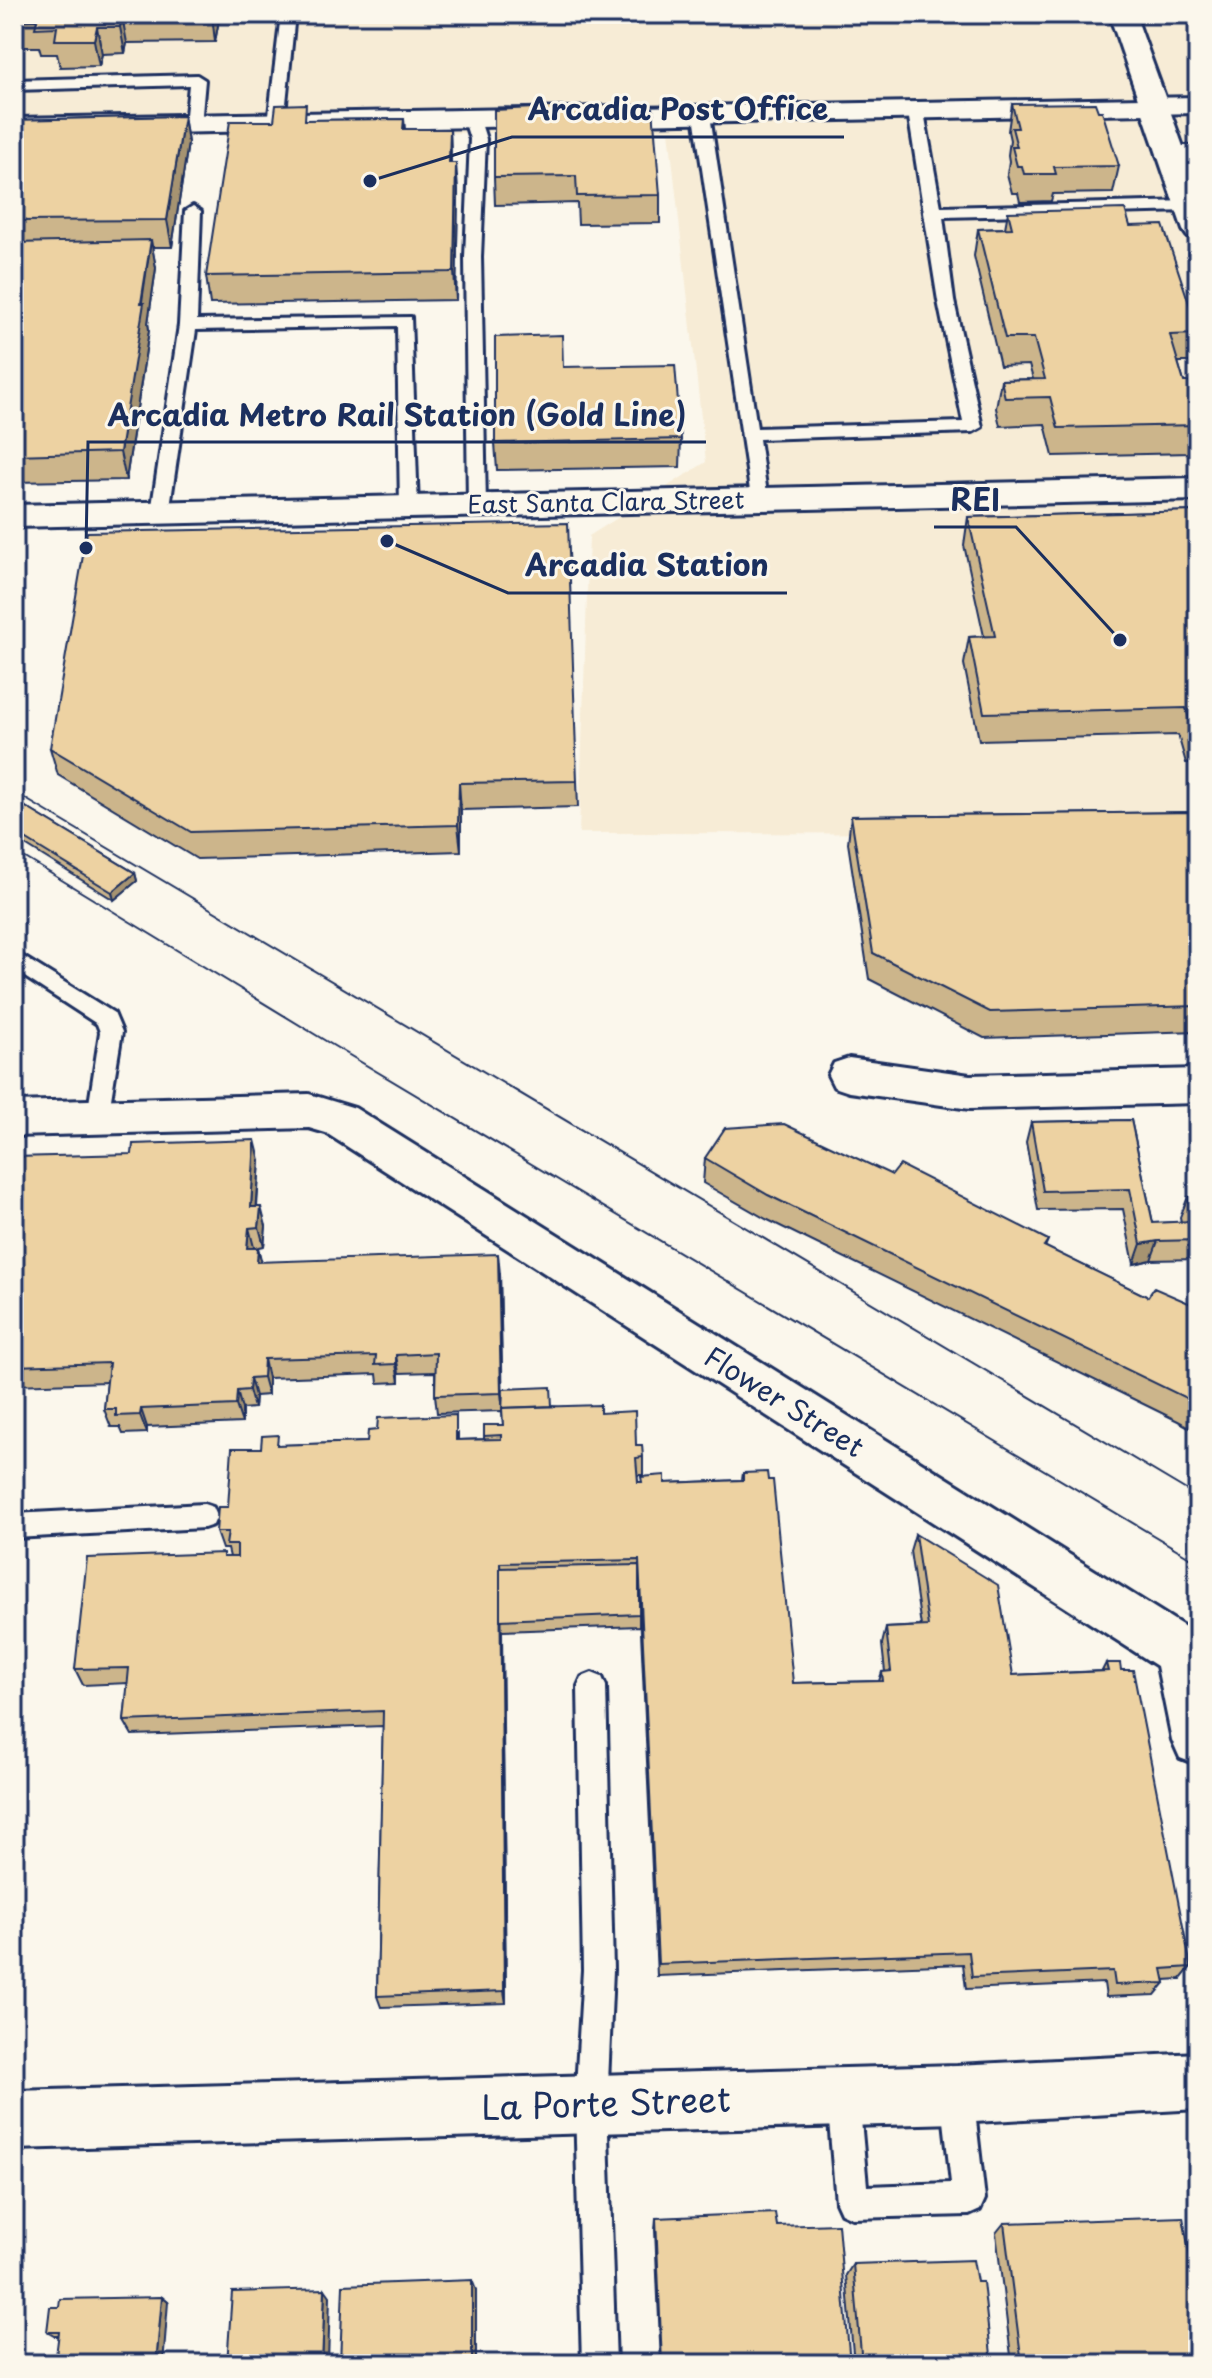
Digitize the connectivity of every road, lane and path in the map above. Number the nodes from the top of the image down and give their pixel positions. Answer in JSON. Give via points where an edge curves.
{"nodes":[{"id":1,"x":288,"y":14,"type":"edge"},
{"id":2,"x":1122,"y":14,"type":"edge"},
{"id":3,"x":14,"y":85,"type":"edge"},
{"id":4,"x":1198,"y":105,"type":"edge"},
{"id":5,"x":1155,"y":106,"type":"junction"},
{"id":6,"x":916,"y":112,"type":"junction"},
{"id":7,"x":702,"y":115,"type":"junction"},
{"id":8,"x":472,"y":120,"type":"junction"},
{"id":9,"x":276,"y":123,"type":"junction"},
{"id":10,"x":193,"y":125,"type":"junction"},
{"id":11,"x":14,"y":127,"type":"edge"},
{"id":12,"x":1185,"y":155,"type":"edge"},
{"id":13,"x":193,"y":211,"type":"dead end"},
{"id":14,"x":934,"y":212,"type":"junction"},
{"id":15,"x":1194,"y":218,"type":"edge"},
{"id":16,"x":188,"y":325,"type":"junction"},
{"id":17,"x":750,"y":434,"type":"junction"},
{"id":18,"x":1198,"y":489,"type":"edge"},
{"id":19,"x":759,"y":500,"type":"junction"},
{"id":20,"x":477,"y":506,"type":"junction"},
{"id":21,"x":409,"y":508,"type":"junction"},
{"id":22,"x":160,"y":513,"type":"junction"},
{"id":23,"x":14,"y":516,"type":"edge"},
{"id":24,"x":14,"y":959,"type":"edge"},
{"id":25,"x":849,"y":1075,"type":"dead end"},
{"id":26,"x":1198,"y":1086,"type":"edge"},
{"id":27,"x":99,"y":1117,"type":"junction"},
{"id":28,"x":14,"y":1119,"type":"edge"},
{"id":29,"x":204,"y":1516,"type":"dead end"},
{"id":30,"x":14,"y":1526,"type":"edge"},
{"id":31,"x":592,"y":1686,"type":"dead end"},
{"id":32,"x":1198,"y":1740,"type":"edge"},
{"id":33,"x":1198,"y":2081,"type":"edge"},
{"id":34,"x":957,"y":2094,"type":"junction"},
{"id":35,"x":843,"y":2098,"type":"junction"},
{"id":36,"x":591,"y":2105,"type":"junction"},
{"id":37,"x":14,"y":2120,"type":"edge"},
{"id":38,"x":599,"y":2364,"type":"edge"}],
"edges":[{"from":1,"to":9,"type":"lane"},
{"from":2,"to":5,"type":"street"},
{"from":3,"to":10,"type":"lane","via":[[197,80]]},
{"from":4,"to":5,"type":"street"},
{"from":5,"to":6,"type":"street"},
{"from":5,"to":12,"type":"street"},
{"from":6,"to":7,"type":"street"},
{"from":6,"to":14,"type":"lane"},
{"from":7,"to":8,"type":"street"},
{"from":7,"to":17,"type":"lane"},
{"from":8,"to":9,"type":"street"},
{"from":8,"to":20,"type":"lane","via":[[478,139],[473,257]]},
{"from":9,"to":10,"type":"street"},
{"from":10,"to":11,"type":"street"},
{"from":12,"to":15,"type":"street"},
{"from":13,"to":16,"type":"lane"},
{"from":14,"to":15,"type":"lane"},
{"from":14,"to":17,"type":"lane","via":[[946,301],[973,427]]},
{"from":16,"to":21,"type":"lane","via":[[405,321]]},
{"from":16,"to":22,"type":"lane"},
{"from":17,"to":19,"type":"lane"},
{"from":18,"to":19,"type":"street","name":"East Santa Clara Street"},
{"from":19,"to":20,"type":"street","name":"East Santa Clara Street"},
{"from":20,"to":21,"type":"street","name":"East Santa Clara Street"},
{"from":21,"to":22,"type":"street","name":"East Santa Clara Street"},
{"from":22,"to":23,"type":"street","name":"East Santa Clara Street"},
{"from":24,"to":27,"type":"lane","via":[[106,1019],[111,1032]]},
{"from":25,"to":26,"type":"street","via":[[970,1092]]},
{"from":27,"to":28,"type":"street"},
{"from":27,"to":32,"type":"street","name":"Flower Street","via":[[309,1111],[340,1120],[1180,1652]]},
{"from":29,"to":30,"type":"lane"},
{"from":31,"to":36,"type":"lane","via":[[598,1970]]},
{"from":33,"to":34,"type":"street","name":"La Porte Street"},
{"from":34,"to":35,"type":"street","name":"La Porte Street"},
{"from":34,"to":35,"type":"lane","via":[[969,2199],[852,2202]]},
{"from":35,"to":36,"type":"street","name":"La Porte Street"},
{"from":36,"to":37,"type":"street","name":"La Porte Street"},
{"from":36,"to":38,"type":"lane"}]}
